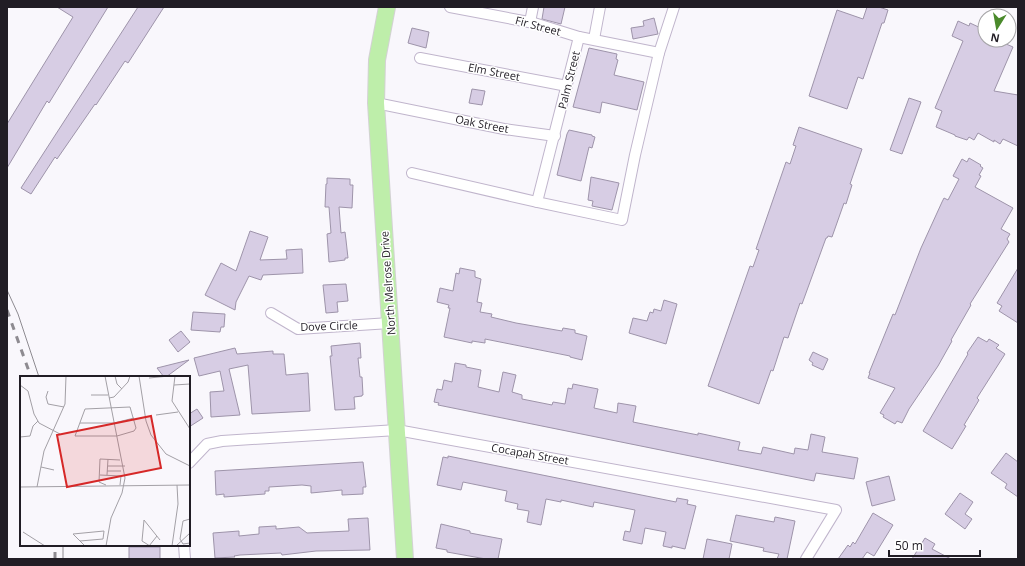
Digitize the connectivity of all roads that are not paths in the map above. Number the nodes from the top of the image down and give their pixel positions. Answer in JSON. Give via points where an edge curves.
{"nodes":[{"id":1,"x":387,"y":7,"type":"edge"},
{"id":2,"x":450,"y":7,"type":"edge"},
{"id":3,"x":533,"y":7,"type":"edge"},
{"id":4,"x":600,"y":7,"type":"edge"},
{"id":5,"x":674,"y":7,"type":"edge"},
{"id":6,"x":530,"y":22,"type":"junction"},
{"id":7,"x":580,"y":37,"type":"junction"},
{"id":8,"x":594,"y":39,"type":"junction"},
{"id":9,"x":659,"y":53,"type":"junction"},
{"id":10,"x":420,"y":58,"type":"dead end"},
{"id":11,"x":567,"y":86,"type":"junction"},
{"id":12,"x":376,"y":103,"type":"junction"},
{"id":13,"x":555,"y":136,"type":"junction"},
{"id":14,"x":412,"y":173,"type":"dead end"},
{"id":15,"x":537,"y":202,"type":"junction"},
{"id":16,"x":271,"y":313,"type":"dead end"},
{"id":17,"x":390,"y":323,"type":"junction"},
{"id":18,"x":397,"y":430,"type":"junction"},
{"id":19,"x":190,"y":462,"type":"edge"},
{"id":20,"x":184,"y":546,"type":"edge"},
{"id":21,"x":185,"y":559,"type":"edge"},
{"id":22,"x":405,"y":559,"type":"edge"},
{"id":23,"x":806,"y":559,"type":"edge"}],
"edges":[{"from":1,"to":12,"type":"main road","name":"North Melrose Drive","via":[[377,60]]},
{"from":2,"to":6,"type":"street","name":"Fir Street"},
{"from":3,"to":6,"type":"street"},
{"from":4,"to":8,"type":"street"},
{"from":5,"to":9,"type":"street"},
{"from":6,"to":7,"type":"street","name":"Fir Street"},
{"from":7,"to":8,"type":"street","name":"Palm Street"},
{"from":7,"to":11,"type":"street","name":"Palm Street"},
{"from":8,"to":9,"type":"street","name":"Palm Street"},
{"from":9,"to":15,"type":"street","via":[[622,220]]},
{"from":10,"to":11,"type":"street","name":"Elm Street"},
{"from":11,"to":13,"type":"street","name":"Palm Street"},
{"from":12,"to":13,"type":"street","name":"Oak Street","via":[[504,129]]},
{"from":12,"to":17,"type":"main road","name":"North Melrose Drive"},
{"from":13,"to":15,"type":"street","name":"Palm Street"},
{"from":14,"to":15,"type":"street"},
{"from":16,"to":17,"type":"street","name":"Dove Circle","via":[[298,329]]},
{"from":17,"to":18,"type":"main road","name":"North Melrose Drive"},
{"from":18,"to":19,"type":"street","name":"Cocapah Street","via":[[222,441],[207,444]]},
{"from":18,"to":22,"type":"main road","name":"North Melrose Drive"},
{"from":18,"to":23,"type":"street","name":"Cocapah Street","via":[[836,510]]},
{"from":20,"to":21,"type":"street"}]}
